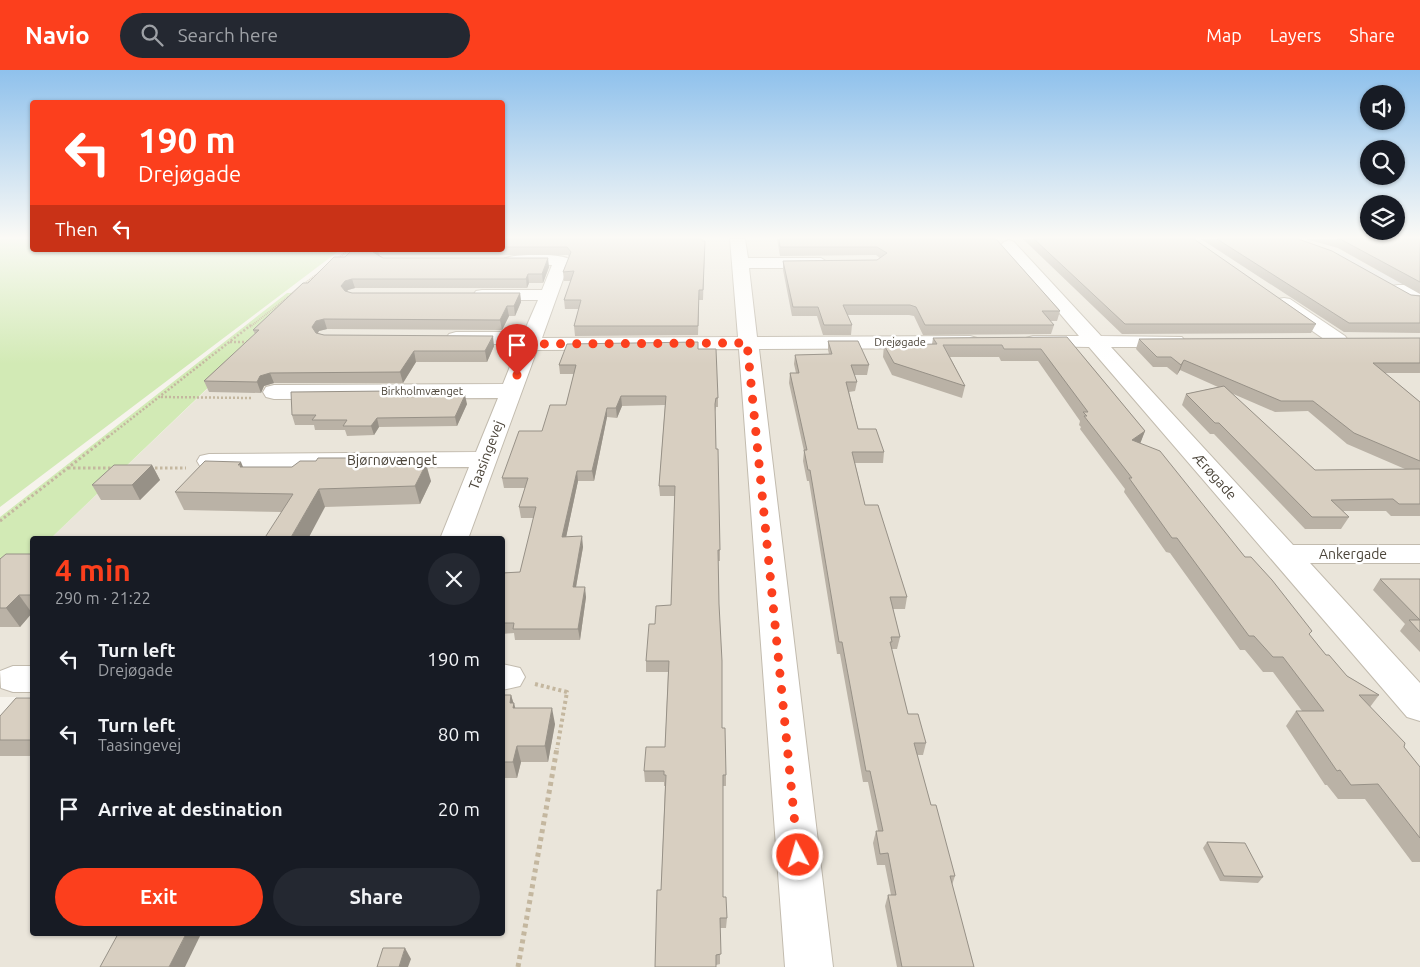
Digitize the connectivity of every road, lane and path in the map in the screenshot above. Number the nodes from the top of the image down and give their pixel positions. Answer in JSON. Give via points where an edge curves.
{"nodes":[{"id":1,"x":308,"y":281,"type":"edge"},
{"id":2,"x":554,"y":281,"type":"edge"},
{"id":3,"x":742,"y":281,"type":"edge"},
{"id":4,"x":1041,"y":281,"type":"edge"},
{"id":5,"x":1382,"y":281,"type":"edge"},
{"id":6,"x":1270,"y":294,"type":"edge"},
{"id":7,"x":1417,"y":294,"type":"edge"},
{"id":8,"x":461,"y":295,"type":"edge"},
{"id":9,"x":548,"y":295,"type":"junction"},
{"id":10,"x":285,"y":298,"type":"junction"},
{"id":11,"x":295,"y":298,"type":"edge"},
{"id":12,"x":434,"y":338,"type":"edge"},
{"id":13,"x":530,"y":341,"type":"junction"},
{"id":14,"x":1192,"y":341,"type":"edge"},
{"id":15,"x":1309,"y":341,"type":"edge"},
{"id":16,"x":229,"y":342,"type":"junction"},
{"id":17,"x":258,"y":342,"type":"edge"},
{"id":18,"x":988,"y":342,"type":"edge"},
{"id":19,"x":1017,"y":342,"type":"edge"},
{"id":20,"x":1095,"y":342,"type":"junction"},
{"id":21,"x":747,"y":343,"type":"junction"},
{"id":22,"x":511,"y":391,"type":"junction"},
{"id":23,"x":274,"y":392,"type":"joint"},
{"id":24,"x":160,"y":397,"type":"junction"},
{"id":25,"x":485,"y":459,"type":"junction"},
{"id":26,"x":208,"y":461,"type":"joint"},
{"id":27,"x":67,"y":468,"type":"junction"},
{"id":28,"x":124,"y":468,"type":"edge"},
{"id":29,"x":143,"y":468,"type":"edge"},
{"id":30,"x":0,"y":521,"type":"edge"},
{"id":31,"x":455,"y":536,"type":"edge"},
{"id":32,"x":1286,"y":554,"type":"junction"},
{"id":33,"x":1420,"y":554,"type":"edge"},
{"id":34,"x":505,"y":678,"type":"edge"},
{"id":35,"x":1420,"y":708,"type":"edge"},
{"id":36,"x":518,"y":967,"type":"edge"},
{"id":37,"x":809,"y":967,"type":"edge"}],
"edges":[{"from":1,"to":10,"type":"path"},
{"from":2,"to":9,"type":"street","name":"Taasingevej"},
{"from":3,"to":21,"type":"street"},
{"from":4,"to":20,"type":"street","name":"Ærøgade"},
{"from":5,"to":7,"type":"street","via":[[1398,290]]},
{"from":6,"to":15,"type":"street","via":[[1347,340]]},
{"from":8,"to":9,"type":"street"},
{"from":9,"to":13,"type":"street","name":"Taasingevej"},
{"from":10,"to":11,"type":"path"},
{"from":10,"to":16,"type":"path"},
{"from":12,"to":13,"type":"street","name":"Drejøgade"},
{"from":13,"to":21,"type":"street","name":"Drejøgade"},
{"from":13,"to":22,"type":"street","name":"Taasingevej"},
{"from":14,"to":20,"type":"street"},
{"from":16,"to":17,"type":"path"},
{"from":16,"to":24,"type":"path"},
{"from":18,"to":21,"type":"street","name":"Drejøgade"},
{"from":19,"to":20,"type":"street"},
{"from":20,"to":32,"type":"street","name":"Ærøgade"},
{"from":21,"to":37,"type":"street"},
{"from":22,"to":23,"type":"street","name":"Birkholmvænget"},
{"from":22,"to":25,"type":"street","name":"Taasingevej"},
{"from":23,"to":24,"type":"path","via":[[264,398]]},
{"from":24,"to":27,"type":"path"},
{"from":25,"to":26,"type":"street","name":"Bjørnøvænget"},
{"from":25,"to":31,"type":"street","name":"Taasingevej"},
{"from":26,"to":29,"type":"path","via":[[200,468]]},
{"from":27,"to":28,"type":"path"},
{"from":27,"to":30,"type":"path"},
{"from":32,"to":33,"type":"street","name":"Ankergade"},
{"from":32,"to":35,"type":"street","name":"Ærøgade"},
{"from":34,"to":36,"type":"path","via":[[567,692]]}]}
